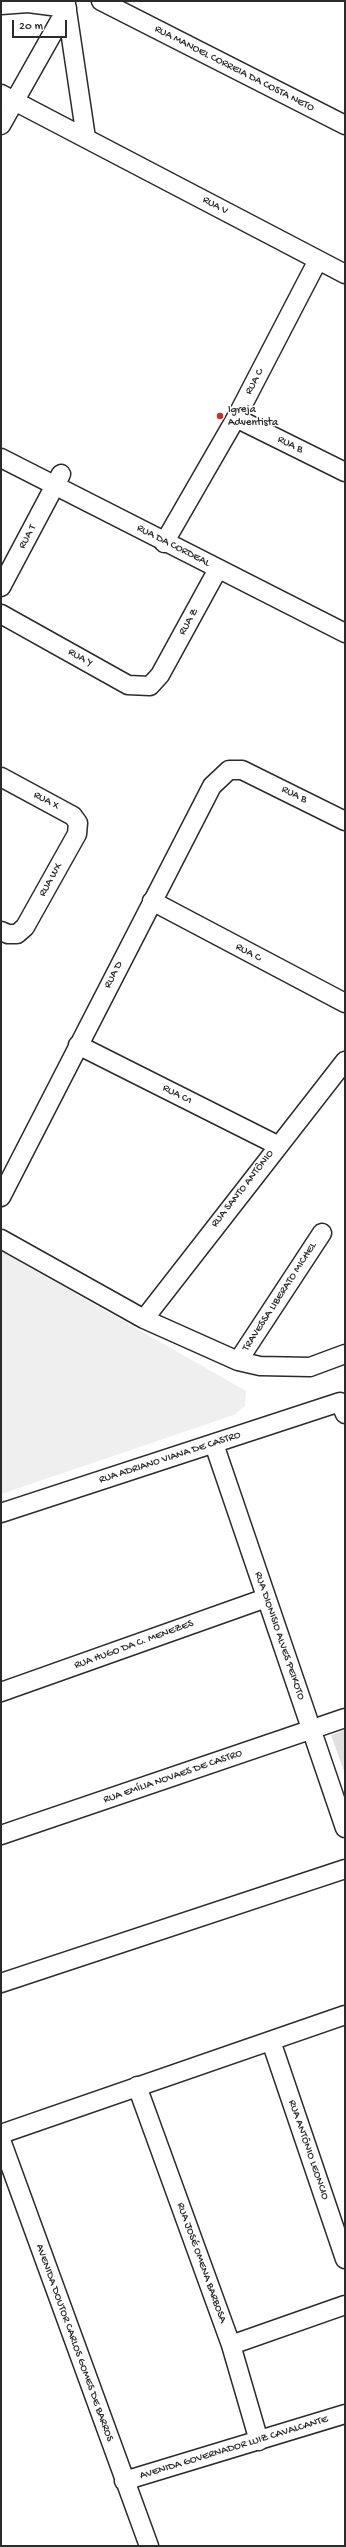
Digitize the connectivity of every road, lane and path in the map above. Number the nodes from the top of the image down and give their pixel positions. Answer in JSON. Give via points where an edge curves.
{"nodes":[{"id":1,"x":101,"y":1,"type":"edge"},
{"id":2,"x":1,"y":5,"type":"edge"},
{"id":3,"x":66,"y":5,"type":"edge"},
{"id":4,"x":7,"y":98,"type":"edge"},
{"id":5,"x":1,"y":125,"type":"edge"},
{"id":6,"x":345,"y":126,"type":"edge"},
{"id":7,"x":86,"y":138,"type":"junction"},
{"id":8,"x":318,"y":260,"type":"junction"},
{"id":9,"x":345,"y":274,"type":"edge"},
{"id":10,"x":236,"y":418,"type":"junction"},
{"id":11,"x":1,"y":458,"type":"edge"},
{"id":12,"x":345,"y":472,"type":"edge"},
{"id":13,"x":58,"y":480,"type":"junction"},
{"id":14,"x":164,"y":543,"type":"junction"},
{"id":15,"x":218,"y":569,"type":"junction"},
{"id":16,"x":1,"y":588,"type":"edge"},
{"id":17,"x":1,"y":614,"type":"edge"},
{"id":18,"x":345,"y":633,"type":"edge"},
{"id":19,"x":160,"y":675,"type":"joint"},
{"id":20,"x":242,"y":770,"type":"joint"},
{"id":21,"x":1,"y":777,"type":"edge"},
{"id":22,"x":345,"y":821,"type":"edge"},
{"id":23,"x":77,"y":834,"type":"joint"},
{"id":24,"x":152,"y":901,"type":"junction"},
{"id":25,"x":1,"y":931,"type":"edge"},
{"id":26,"x":345,"y":1003,"type":"edge"},
{"id":27,"x":78,"y":1045,"type":"junction"},
{"id":28,"x":345,"y":1061,"type":"edge"},
{"id":29,"x":277,"y":1145,"type":"junction"},
{"id":30,"x":1,"y":1197,"type":"edge"},
{"id":31,"x":322,"y":1233,"type":"dead end"},
{"id":32,"x":1,"y":1239,"type":"edge"},
{"id":33,"x":144,"y":1319,"type":"junction"},
{"id":34,"x":345,"y":1354,"type":"edge"},
{"id":35,"x":238,"y":1361,"type":"junction"},
{"id":36,"x":342,"y":1408,"type":"edge"},
{"id":37,"x":214,"y":1444,"type":"junction"},
{"id":38,"x":1,"y":1513,"type":"edge"},
{"id":39,"x":266,"y":1598,"type":"junction"},
{"id":40,"x":1,"y":1692,"type":"edge"},
{"id":41,"x":345,"y":1718,"type":"edge"},
{"id":42,"x":312,"y":1730,"type":"junction"},
{"id":43,"x":345,"y":1828,"type":"edge"},
{"id":44,"x":1,"y":1835,"type":"edge"},
{"id":45,"x":345,"y":1869,"type":"edge"},
{"id":46,"x":1,"y":1983,"type":"edge"},
{"id":47,"x":345,"y":2015,"type":"edge"},
{"id":48,"x":271,"y":2041,"type":"junction"},
{"id":49,"x":137,"y":2086,"type":"junction"},
{"id":50,"x":1,"y":2134,"type":"edge"},
{"id":51,"x":1,"y":2140,"type":"edge"},
{"id":52,"x":345,"y":2259,"type":"edge"},
{"id":53,"x":345,"y":2305,"type":"edge"},
{"id":54,"x":231,"y":2345,"type":"junction"},
{"id":55,"x":345,"y":2414,"type":"edge"},
{"id":56,"x":259,"y":2441,"type":"junction"},
{"id":57,"x":124,"y":2480,"type":"junction"},
{"id":58,"x":149,"y":2546,"type":"edge"}],
"edges":[{"from":1,"to":6,"type":"street","name":"RUA MANOEL CORREIA DA COSTA NETO"},
{"from":2,"to":3,"type":"street"},
{"from":3,"to":4,"type":"street"},
{"from":3,"to":7,"type":"street"},
{"from":4,"to":5,"type":"street"},
{"from":4,"to":7,"type":"street","name":"RUA V"},
{"from":7,"to":8,"type":"street","name":"RUA V"},
{"from":8,"to":9,"type":"street","name":"RUA V"},
{"from":8,"to":10,"type":"street","name":"RUA C"},
{"from":10,"to":12,"type":"street","name":"RUA B"},
{"from":10,"to":14,"type":"street","name":"RUA C"},
{"from":11,"to":13,"type":"street","name":"RUA DA CORDEAL"},
{"from":13,"to":14,"type":"street","name":"RUA DA CORDEAL"},
{"from":13,"to":16,"type":"street","name":"RUA T"},
{"from":14,"to":15,"type":"street","name":"RUA DA CORDEAL"},
{"from":15,"to":18,"type":"street","name":"RUA DA CORDEAL"},
{"from":15,"to":19,"type":"street","name":"RUA Z"},
{"from":17,"to":19,"type":"street","name":"RUA Y","via":[[128,685],[150,686]]},
{"from":20,"to":22,"type":"street","name":"RUA B"},
{"from":20,"to":24,"type":"street","name":"RUA D","via":[[229,770],[212,786]]},
{"from":21,"to":23,"type":"street","name":"RUA X","via":[[73,816],[78,823]]},
{"from":23,"to":25,"type":"street","name":"RUA WX","via":[[25,927],[17,934]]},
{"from":24,"to":26,"type":"street","name":"RUA C"},
{"from":24,"to":27,"type":"street","name":"RUA D"},
{"from":27,"to":29,"type":"street","name":"RUA C1"},
{"from":27,"to":30,"type":"street","name":"RUA D"},
{"from":28,"to":29,"type":"street","name":"RUA SANTO ANTÔNIO"},
{"from":29,"to":33,"type":"street","name":"RUA SANTO ANTÔNIO"},
{"from":31,"to":35,"type":"street","name":"TRAVESSA LIBERATO MICHEL"},
{"from":32,"to":33,"type":"street"},
{"from":33,"to":35,"type":"street"},
{"from":34,"to":35,"type":"street","via":[[310,1367],[260,1366]]},
{"from":36,"to":37,"type":"street","name":"RUA ADRIANO VIANA DE CASTRO"},
{"from":37,"to":38,"type":"street","name":"RUA ADRIANO VIANA DE CASTRO"},
{"from":37,"to":39,"type":"street","name":"RUA DIONISIO ALVES PEIKOTO"},
{"from":39,"to":40,"type":"street","name":"RUA HUGO DA C. MENEZES"},
{"from":39,"to":42,"type":"street","name":"RUA DIONISIO ALVES PEIKOTO"},
{"from":41,"to":42,"type":"street","name":"RUA EMÍLIA NOVAES DE CASTRO"},
{"from":42,"to":43,"type":"street","name":"RUA DIONISIO ALVES PEIKOTO"},
{"from":42,"to":44,"type":"street","name":"RUA EMÍLIA NOVAES DE CASTRO"},
{"from":45,"to":46,"type":"street"},
{"from":47,"to":48,"type":"street"},
{"from":48,"to":49,"type":"street"},
{"from":48,"to":52,"type":"street","name":"RUA ANTÔNIO LEONCIO"},
{"from":49,"to":50,"type":"street"},
{"from":49,"to":54,"type":"street","name":"RUA JOSÉ OMENA BARBOSA"},
{"from":51,"to":57,"type":"street","name":"AVENIDA DOUTOR CARLOS GOMES DE BARROS"},
{"from":53,"to":54,"type":"street"},
{"from":54,"to":56,"type":"street","name":"RUA JOSÉ OMENA BARBOSA"},
{"from":55,"to":56,"type":"street","name":"AVENIDA GOVERNADOR LUIZ CAVALCANTE"},
{"from":56,"to":57,"type":"street","name":"AVENIDA GOVERNADOR LUIZ CAVALCANTE"},
{"from":57,"to":58,"type":"street","name":"AVENIDA DOUTOR CARLOS GOMES DE BARROS"}]}
